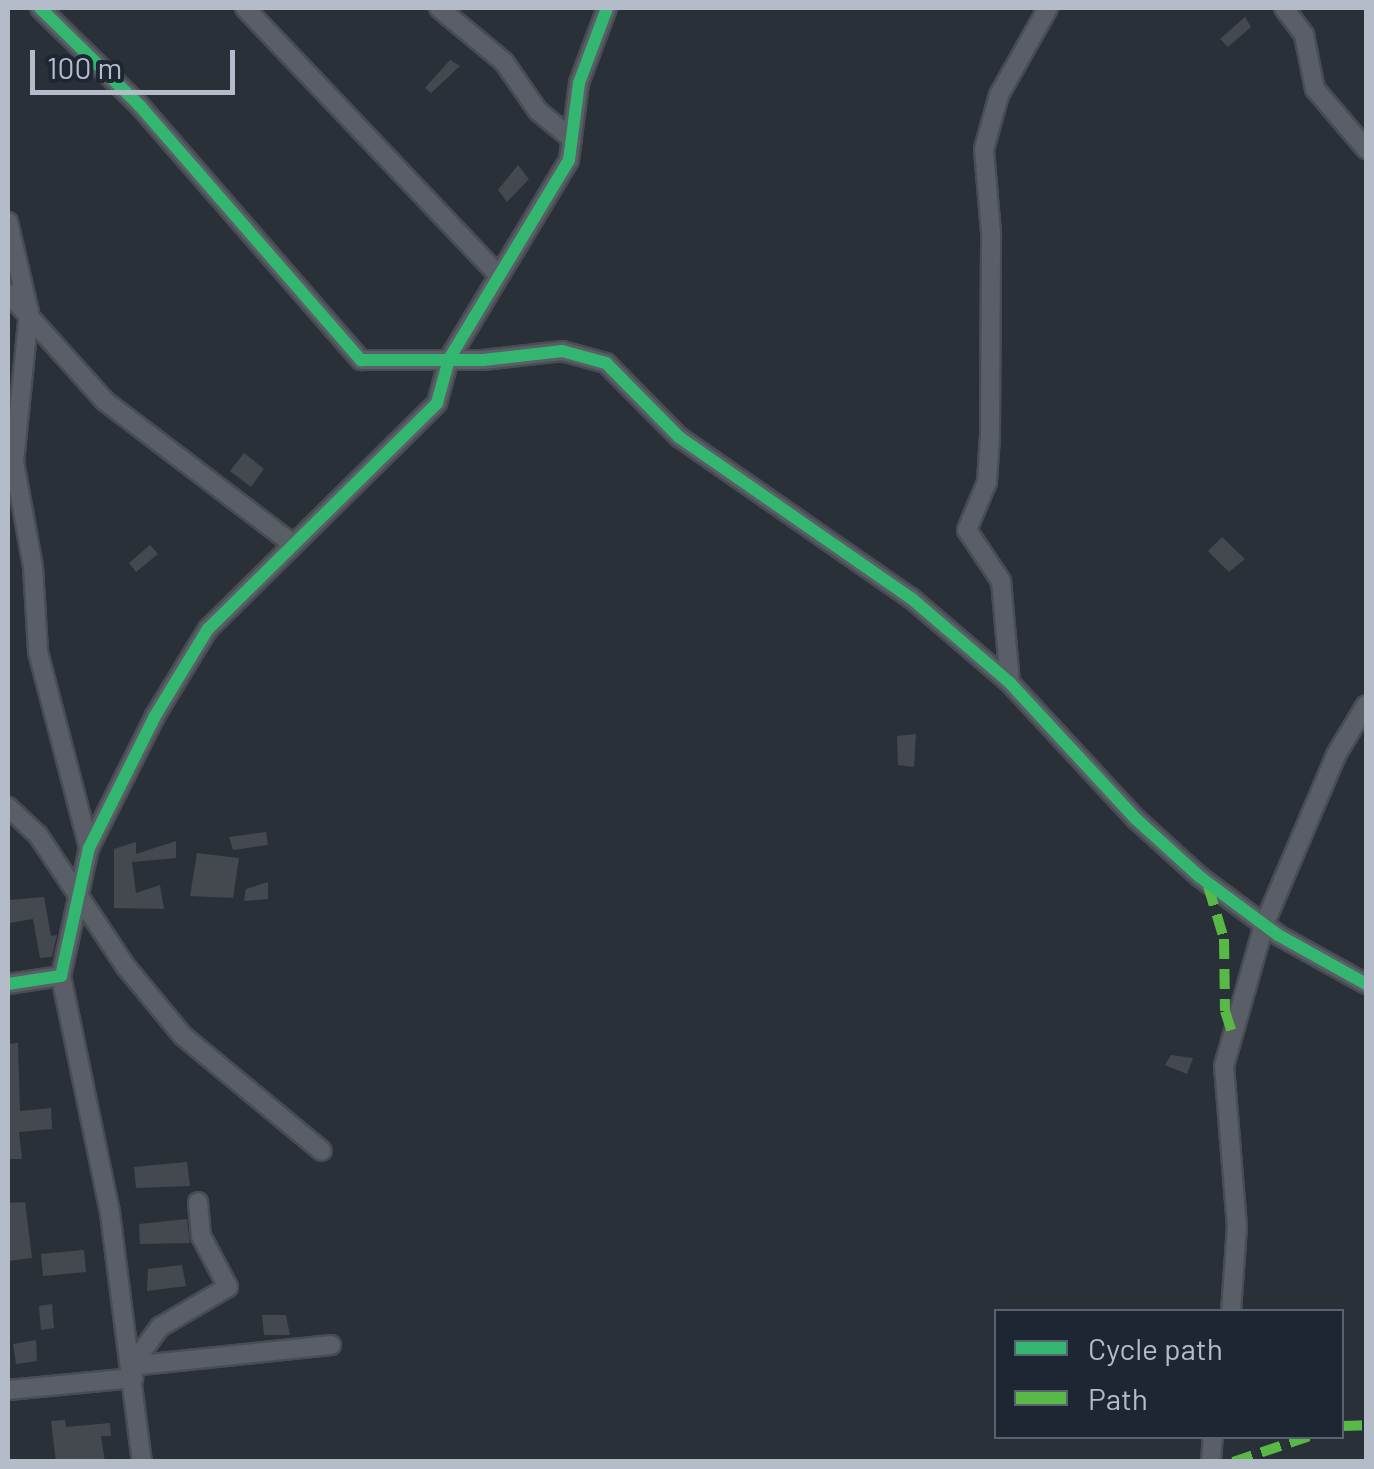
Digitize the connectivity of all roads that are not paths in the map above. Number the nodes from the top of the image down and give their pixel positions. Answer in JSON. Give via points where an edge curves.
{"nodes":[{"id":1,"x":40,"y":8,"type":"edge"},
{"id":2,"x":245,"y":8,"type":"edge"},
{"id":3,"x":439,"y":8,"type":"edge"},
{"id":4,"x":607,"y":8,"type":"edge"},
{"id":5,"x":1048,"y":8,"type":"edge"},
{"id":6,"x":1284,"y":8,"type":"edge"},
{"id":7,"x":572,"y":139,"type":"junction"},
{"id":8,"x":1366,"y":148,"type":"edge"},
{"id":9,"x":8,"y":222,"type":"edge"},
{"id":10,"x":500,"y":276,"type":"junction"},
{"id":11,"x":8,"y":293,"type":"edge"},
{"id":12,"x":29,"y":312,"type":"junction"},
{"id":13,"x":449,"y":359,"type":"junction"},
{"id":14,"x":290,"y":542,"type":"junction"},
{"id":15,"x":1010,"y":683,"type":"junction"},
{"id":16,"x":1366,"y":705,"type":"edge"},
{"id":17,"x":8,"y":807,"type":"edge"},
{"id":18,"x":89,"y":848,"type":"junction"},
{"id":19,"x":79,"y":900,"type":"junction"},
{"id":20,"x":1264,"y":924,"type":"junction"},
{"id":21,"x":62,"y":976,"type":"junction"},
{"id":22,"x":8,"y":984,"type":"edge"},
{"id":23,"x":1366,"y":984,"type":"edge"},
{"id":24,"x":322,"y":1151,"type":"dead end"},
{"id":25,"x":198,"y":1202,"type":"dead end"},
{"id":26,"x":1231,"y":1309,"type":"edge"},
{"id":27,"x":331,"y":1345,"type":"dead end"},
{"id":28,"x":132,"y":1372,"type":"junction"},
{"id":29,"x":8,"y":1390,"type":"edge"},
{"id":30,"x":142,"y":1462,"type":"edge"}],
"edges":[{"from":1,"to":13,"type":"street","via":[[140,106],[361,360]]},
{"from":2,"to":10,"type":"street"},
{"from":3,"to":7,"type":"street","via":[[504,62],[538,111]]},
{"from":4,"to":7,"type":"street","via":[[579,83]]},
{"from":5,"to":15,"type":"street","via":[[999,96],[984,150],[991,233],[990,436],[987,482],[967,530],[1001,581]]},
{"from":6,"to":8,"type":"street","via":[[1304,35],[1315,88]]},
{"from":7,"to":10,"type":"street","via":[[560,180]]},
{"from":9,"to":12,"type":"street"},
{"from":10,"to":13,"type":"street"},
{"from":11,"to":12,"type":"street"},
{"from":12,"to":14,"type":"street","via":[[105,401]]},
{"from":12,"to":18,"type":"street","via":[[14,462],[33,567],[38,652]]},
{"from":13,"to":14,"type":"street","via":[[437,403]]},
{"from":13,"to":15,"type":"street","via":[[562,351],[606,363],[679,438],[912,598]]},
{"from":14,"to":18,"type":"street","via":[[195,646]]},
{"from":15,"to":20,"type":"street","via":[[1136,819]]},
{"from":16,"to":20,"type":"street","via":[[1336,755]]},
{"from":17,"to":19,"type":"street","via":[[38,835]]},
{"from":18,"to":19,"type":"street"},
{"from":19,"to":21,"type":"street"},
{"from":19,"to":24,"type":"street","via":[[183,1036]]},
{"from":20,"to":23,"type":"street"},
{"from":20,"to":26,"type":"street","via":[[1224,1066],[1237,1227]]},
{"from":21,"to":22,"type":"street"},
{"from":21,"to":28,"type":"street","via":[[110,1213]]},
{"from":25,"to":28,"type":"street","via":[[201,1236],[228,1287],[160,1327]]},
{"from":27,"to":28,"type":"street"},
{"from":28,"to":29,"type":"street"},
{"from":28,"to":30,"type":"street"}]}
